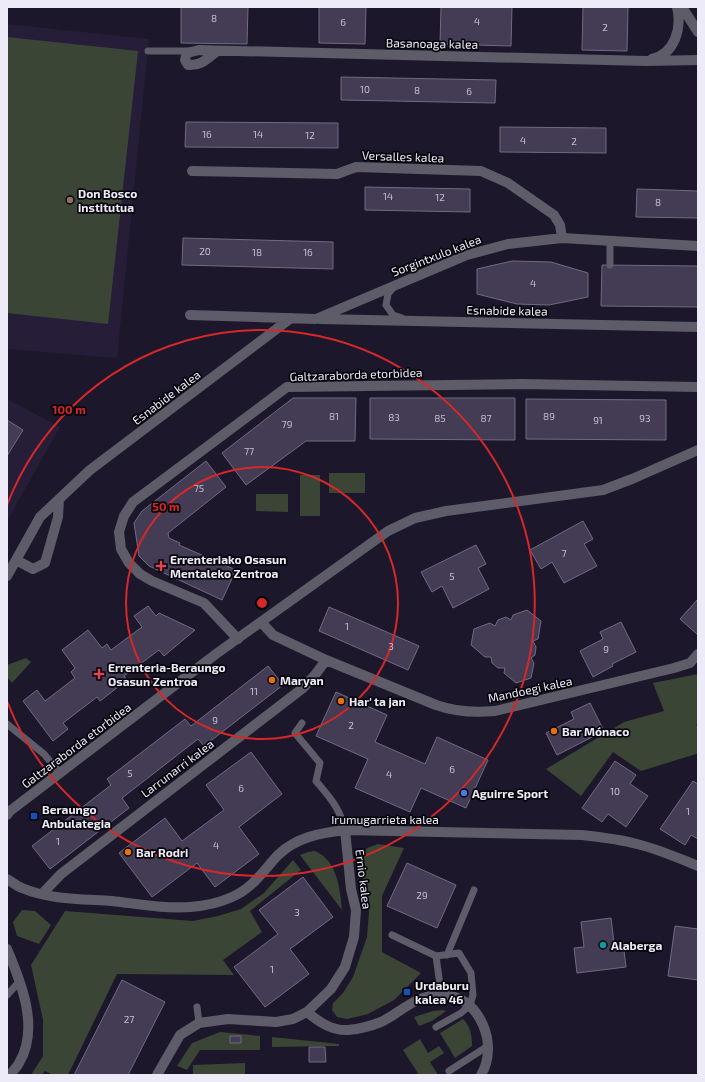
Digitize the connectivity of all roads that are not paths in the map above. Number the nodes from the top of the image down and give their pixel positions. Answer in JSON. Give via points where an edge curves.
{"nodes":[{"id":1,"x":678,"y":7,"type":"edge"},
{"id":2,"x":682,"y":7,"type":"edge"},
{"id":3,"x":698,"y":33,"type":"edge"},
{"id":4,"x":673,"y":42,"type":"junction"},
{"id":5,"x":199,"y":50,"type":"junction"},
{"id":6,"x":148,"y":51,"type":"dead end"},
{"id":7,"x":217,"y":51,"type":"junction"},
{"id":8,"x":698,"y":55,"type":"edge"},
{"id":9,"x":698,"y":60,"type":"edge"},
{"id":10,"x":646,"y":61,"type":"junction"},
{"id":11,"x":686,"y":61,"type":"junction"},
{"id":12,"x":192,"y":171,"type":"dead end"},
{"id":13,"x":562,"y":238,"type":"junction"},
{"id":14,"x":610,"y":241,"type":"junction"},
{"id":15,"x":698,"y":246,"type":"edge"},
{"id":16,"x":610,"y":265,"type":"dead end"},
{"id":17,"x":396,"y":284,"type":"junction"},
{"id":18,"x":190,"y":315,"type":"dead end"},
{"id":19,"x":291,"y":318,"type":"junction"},
{"id":20,"x":316,"y":319,"type":"junction"},
{"id":21,"x":410,"y":322,"type":"junction"},
{"id":22,"x":698,"y":327,"type":"edge"},
{"id":23,"x":698,"y":387,"type":"edge"},
{"id":24,"x":698,"y":450,"type":"edge"},
{"id":25,"x":59,"y":499,"type":"junction"},
{"id":26,"x":16,"y":560,"type":"junction"},
{"id":27,"x":7,"y":576,"type":"edge"},
{"id":28,"x":261,"y":622,"type":"junction"},
{"id":29,"x":238,"y":639,"type":"junction"},
{"id":30,"x":698,"y":654,"type":"edge"},
{"id":31,"x":326,"y":660,"type":"junction"},
{"id":32,"x":302,"y":723,"type":"dead end"},
{"id":33,"x":7,"y":724,"type":"edge"},
{"id":34,"x":60,"y":773,"type":"junction"},
{"id":35,"x":7,"y":815,"type":"edge"},
{"id":36,"x":345,"y":830,"type":"junction"},
{"id":37,"x":698,"y":866,"type":"edge"},
{"id":38,"x":7,"y":879,"type":"edge"},
{"id":39,"x":7,"y":888,"type":"edge"},
{"id":40,"x":21,"y":888,"type":"junction"},
{"id":41,"x":474,"y":890,"type":"dead end"},
{"id":42,"x":42,"y":894,"type":"junction"},
{"id":43,"x":392,"y":935,"type":"dead end"},
{"id":44,"x":7,"y":949,"type":"edge"},
{"id":45,"x":447,"y":955,"type":"junction"},
{"id":46,"x":436,"y":956,"type":"junction"},
{"id":47,"x":20,"y":981,"type":"junction"},
{"id":48,"x":7,"y":995,"type":"edge"},
{"id":49,"x":440,"y":995,"type":"junction"},
{"id":50,"x":470,"y":1005,"type":"junction"},
{"id":51,"x":197,"y":1007,"type":"dead end"},
{"id":52,"x":307,"y":1012,"type":"junction"},
{"id":53,"x":200,"y":1023,"type":"junction"},
{"id":54,"x":436,"y":1027,"type":"dead end"},
{"id":55,"x":488,"y":1046,"type":"junction"},
{"id":56,"x":449,"y":1071,"type":"dead end"},
{"id":57,"x":10,"y":1075,"type":"edge"},
{"id":58,"x":157,"y":1075,"type":"edge"},
{"id":59,"x":481,"y":1075,"type":"edge"}],
"edges":[{"from":1,"to":4,"type":"street","via":[[679,24]]},
{"from":2,"to":3,"type":"street"},
{"from":3,"to":4,"type":"street","name":"Basanoaga kalea","via":[[684,31],[677,35]]},
{"from":4,"to":10,"type":"street","name":"Basanoaga kalea","via":[[665,53]]},
{"from":4,"to":11,"type":"street","via":[[675,54]]},
{"from":5,"to":6,"type":"lane"},
{"from":5,"to":7,"type":"street","name":"Basanoaga kalea"},
{"from":5,"to":7,"type":"street","via":[[187,53],[185,60],[188,65],[196,66]]},
{"from":7,"to":10,"type":"street","name":"Basanoaga kalea"},
{"from":8,"to":11,"type":"street","name":"Basanoaga kalea"},
{"from":9,"to":11,"type":"street","name":"Basanoaga kalea"},
{"from":10,"to":11,"type":"street","name":"Basanoaga kalea"},
{"from":12,"to":13,"type":"street","name":"Versalles kalea","via":[[337,174],[356,167],[481,171],[508,183],[554,215],[560,225]]},
{"from":13,"to":14,"type":"street","name":"Sorgintxulo kalea"},
{"from":13,"to":17,"type":"street","name":"Sorgintxulo kalea","via":[[508,244],[474,253]]},
{"from":14,"to":15,"type":"street","name":"Sorgintxulo kalea"},
{"from":14,"to":16,"type":"lane"},
{"from":17,"to":20,"type":"street","name":"Sorgintxulo kalea"},
{"from":17,"to":21,"type":"lane","via":[[388,294],[386,305],[393,315]]},
{"from":18,"to":19,"type":"street","name":"Sorgintxulo kalea"},
{"from":19,"to":20,"type":"street","name":"Sorgintxulo kalea"},
{"from":19,"to":25,"type":"street","name":"Esnabide kalea","via":[[90,470]]},
{"from":20,"to":21,"type":"street","name":"Esnabide kalea"},
{"from":21,"to":22,"type":"street","name":"Esnabide kalea"},
{"from":23,"to":29,"type":"street","name":"Galtzaraborda etorbidea","via":[[521,384],[288,387],[133,502],[124,516],[119,532],[121,549],[140,574],[204,603]]},
{"from":24,"to":28,"type":"street","name":"Galtzaraborda etorbidea","via":[[602,490],[480,505],[415,518],[388,531]]},
{"from":25,"to":26,"type":"street","name":"Esnabide kalea","via":[[40,517]]},
{"from":25,"to":26,"type":"street","via":[[58,516],[45,562],[32,569]]},
{"from":26,"to":27,"type":"street","name":"Esnabide kalea"},
{"from":28,"to":29,"type":"street","name":"Galtzaraborda etorbidea"},
{"from":28,"to":31,"type":"street","name":"Mandoegi kalea","via":[[273,635]]},
{"from":29,"to":34,"type":"street","name":"Galtzaraborda etorbidea"},
{"from":30,"to":31,"type":"street","name":"Mandoegi kalea","via":[[690,663],[674,668],[482,712],[456,711],[436,706]]},
{"from":31,"to":42,"type":"street","name":"Larrunarri kalea","via":[[303,688],[61,874]]},
{"from":32,"to":36,"type":"lane","via":[[295,733],[320,763],[316,781],[336,806]]},
{"from":33,"to":34,"type":"lane","via":[[44,754]]},
{"from":34,"to":35,"type":"street","name":"Galtzaraborda etorbidea"},
{"from":36,"to":37,"type":"street","name":"Irumugarrieta kalea","via":[[582,835],[636,844]]},
{"from":36,"to":42,"type":"street","name":"Irumugarrieta kalea","via":[[317,834],[293,844],[278,855],[252,884],[232,897],[213,903],[190,907],[167,906]]},
{"from":36,"to":52,"type":"street","name":"Ernio kalea","via":[[351,889],[356,910],[354,936],[345,967],[331,989]]},
{"from":38,"to":40,"type":"street","name":"Irumugarrieta kalea"},
{"from":39,"to":40,"type":"street","name":"Irumugarrieta kalea"},
{"from":40,"to":42,"type":"street","name":"Irumugarrieta kalea"},
{"from":41,"to":45,"type":"lane"},
{"from":43,"to":46,"type":"lane"},
{"from":44,"to":47,"type":"street"},
{"from":45,"to":46,"type":"lane"},
{"from":45,"to":50,"type":"lane","via":[[459,954],[471,973]]},
{"from":46,"to":49,"type":"lane"},
{"from":47,"to":48,"type":"lane"},
{"from":47,"to":57,"type":"street","via":[[27,1010],[28,1033],[20,1062]]},
{"from":49,"to":50,"type":"street","via":[[452,996]]},
{"from":49,"to":52,"type":"street","via":[[416,1001],[393,1016],[363,1028],[336,1029],[321,1023]]},
{"from":50,"to":54,"type":"lane","via":[[462,1013]]},
{"from":50,"to":55,"type":"street","via":[[482,1021]]},
{"from":51,"to":53,"type":"lane"},
{"from":52,"to":53,"type":"street","name":"Ernio kalea","via":[[293,1020],[276,1022],[228,1020]]},
{"from":53,"to":58,"type":"street","via":[[180,1035]]},
{"from":55,"to":56,"type":"lane"},
{"from":55,"to":59,"type":"street","via":[[487,1062]]}]}
